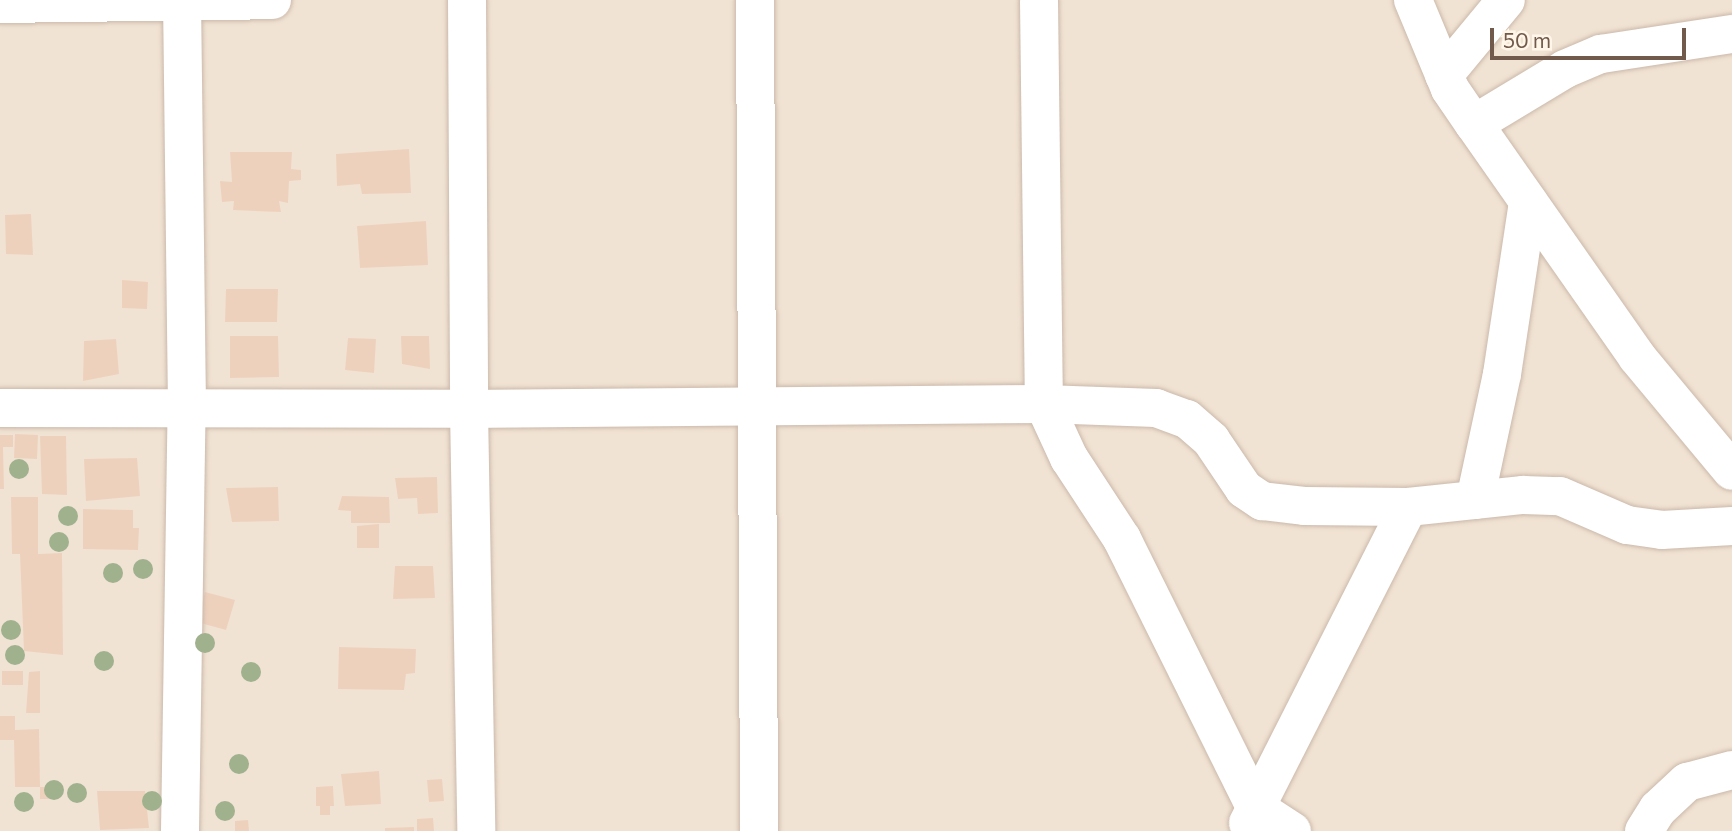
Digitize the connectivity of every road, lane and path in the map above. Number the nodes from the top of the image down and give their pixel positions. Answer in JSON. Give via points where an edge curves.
{"nodes":[{"id":1,"x":272,"y":0,"type":"edge"},
{"id":2,"x":467,"y":0,"type":"edge"},
{"id":3,"x":755,"y":0,"type":"edge"},
{"id":4,"x":1413,"y":0,"type":"edge"},
{"id":5,"x":1506,"y":0,"type":"edge"},
{"id":6,"x":1039,"y":1,"type":"edge"},
{"id":7,"x":182,"y":2,"type":"junction"},
{"id":8,"x":0,"y":4,"type":"edge"},
{"id":9,"x":1732,"y":34,"type":"edge"},
{"id":10,"x":1444,"y":75,"type":"junction"},
{"id":11,"x":1474,"y":124,"type":"junction"},
{"id":12,"x":1528,"y":202,"type":"junction"},
{"id":13,"x":1044,"y":404,"type":"junction"},
{"id":14,"x":757,"y":406,"type":"junction"},
{"id":15,"x":187,"y":407,"type":"junction"},
{"id":16,"x":0,"y":408,"type":"edge"},
{"id":17,"x":468,"y":409,"type":"junction"},
{"id":18,"x":1732,"y":471,"type":"edge"},
{"id":19,"x":1475,"y":500,"type":"junction"},
{"id":20,"x":1408,"y":507,"type":"junction"},
{"id":21,"x":1732,"y":526,"type":"edge"},
{"id":22,"x":1732,"y":770,"type":"edge"},
{"id":23,"x":1250,"y":819,"type":"edge"},
{"id":24,"x":180,"y":831,"type":"edge"},
{"id":25,"x":476,"y":831,"type":"edge"},
{"id":26,"x":758,"y":831,"type":"edge"},
{"id":27,"x":1292,"y":831,"type":"edge"},
{"id":28,"x":1644,"y":831,"type":"edge"}],
"edges":[{"from":1,"to":7,"type":"street"},
{"from":2,"to":17,"type":"street"},
{"from":3,"to":14,"type":"street"},
{"from":4,"to":10,"type":"street"},
{"from":5,"to":10,"type":"street"},
{"from":6,"to":13,"type":"street"},
{"from":7,"to":8,"type":"street"},
{"from":7,"to":15,"type":"street"},
{"from":9,"to":11,"type":"street","via":[[1601,54],[1565,69]]},
{"from":10,"to":11,"type":"street"},
{"from":11,"to":12,"type":"street"},
{"from":12,"to":18,"type":"street","via":[[1637,357]]},
{"from":12,"to":19,"type":"street","via":[[1502,374]]},
{"from":13,"to":14,"type":"street"},
{"from":13,"to":20,"type":"street","via":[[1156,408],[1186,419],[1211,440],[1244,489],[1262,501]]},
{"from":13,"to":23,"type":"street","via":[[1069,458],[1141,574]]},
{"from":14,"to":17,"type":"street"},
{"from":14,"to":26,"type":"street"},
{"from":15,"to":16,"type":"street"},
{"from":15,"to":17,"type":"street"},
{"from":15,"to":24,"type":"street"},
{"from":17,"to":25,"type":"street"},
{"from":19,"to":20,"type":"street"},
{"from":19,"to":21,"type":"street","via":[[1560,496],[1627,525],[1662,530]]},
{"from":20,"to":23,"type":"street"},
{"from":22,"to":28,"type":"street","via":[[1687,782],[1658,809]]},
{"from":23,"to":27,"type":"street"}]}
